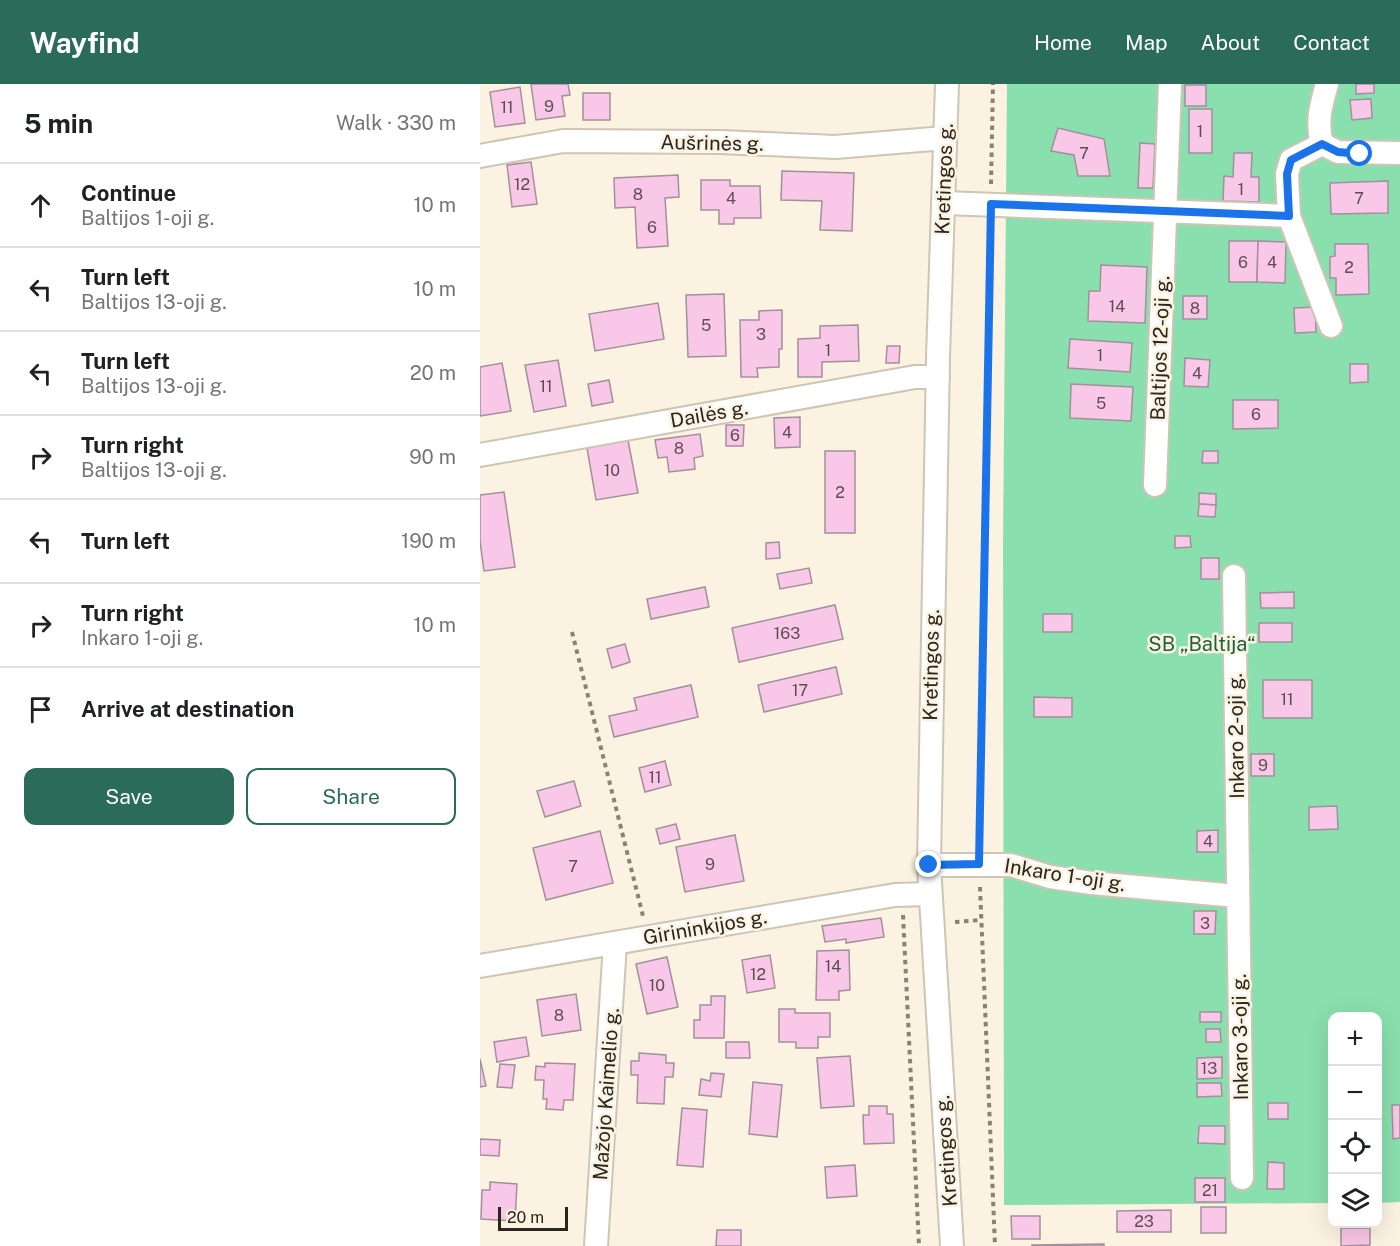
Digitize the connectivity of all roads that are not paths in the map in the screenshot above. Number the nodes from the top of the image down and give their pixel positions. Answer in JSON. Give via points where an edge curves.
{"nodes":[{"id":1,"x":947,"y":84,"type":"edge"},
{"id":2,"x":1170,"y":84,"type":"edge"},
{"id":3,"x":1327,"y":84,"type":"edge"},
{"id":4,"x":945,"y":138,"type":"junction"},
{"id":5,"x":1322,"y":144,"type":"junction"},
{"id":6,"x":1400,"y":153,"type":"edge"},
{"id":7,"x":480,"y":156,"type":"edge"},
{"id":8,"x":944,"y":203,"type":"junction"},
{"id":9,"x":1165,"y":212,"type":"junction"},
{"id":10,"x":1289,"y":216,"type":"junction"},
{"id":11,"x":1331,"y":327,"type":"dead end"},
{"id":12,"x":938,"y":377,"type":"junction"},
{"id":13,"x":480,"y":455,"type":"edge"},
{"id":14,"x":1155,"y":485,"type":"dead end"},
{"id":15,"x":1234,"y":576,"type":"dead end"},
{"id":16,"x":929,"y":865,"type":"junction"},
{"id":17,"x":930,"y":894,"type":"junction"},
{"id":18,"x":1238,"y":896,"type":"junction"},
{"id":19,"x":615,"y":943,"type":"junction"},
{"id":20,"x":480,"y":966,"type":"edge"},
{"id":21,"x":1242,"y":1178,"type":"dead end"},
{"id":22,"x":596,"y":1246,"type":"edge"},
{"id":23,"x":952,"y":1246,"type":"edge"}],
"edges":[{"from":1,"to":4,"type":"street","name":"Kretingos g."},
{"from":2,"to":9,"type":"street","name":"Baltijos 12-oji g."},
{"from":3,"to":5,"type":"street","via":[[1319,113]]},
{"from":4,"to":7,"type":"street","name":"Aušrinės g.","via":[[835,147],[563,141]]},
{"from":4,"to":8,"type":"street","name":"Kretingos g."},
{"from":5,"to":6,"type":"street","via":[[1338,152]]},
{"from":5,"to":10,"type":"street","via":[[1291,160],[1287,174]]},
{"from":8,"to":9,"type":"street"},
{"from":8,"to":12,"type":"street","name":"Kretingos g."},
{"from":9,"to":10,"type":"street"},
{"from":9,"to":14,"type":"street","name":"Baltijos 12-oji g."},
{"from":10,"to":11,"type":"street"},
{"from":12,"to":13,"type":"street","name":"Dailės g.","via":[[915,377]]},
{"from":12,"to":16,"type":"street","name":"Kretingos g."},
{"from":15,"to":18,"type":"street","name":"Inkaro 2-oji g."},
{"from":16,"to":17,"type":"street","name":"Kretingos g."},
{"from":16,"to":18,"type":"street","name":"Inkaro 1-oji g.","via":[[1011,865],[1050,877],[1092,883]]},
{"from":17,"to":19,"type":"street","name":"Girininkijos g.","via":[[895,895]]},
{"from":17,"to":23,"type":"street","name":"Kretingos g."},
{"from":18,"to":21,"type":"street","name":"Inkaro 3-oji g."},
{"from":19,"to":20,"type":"street","name":"Girininkijos g."},
{"from":19,"to":22,"type":"street","name":"Mažojo Kaimelio g."}]}
